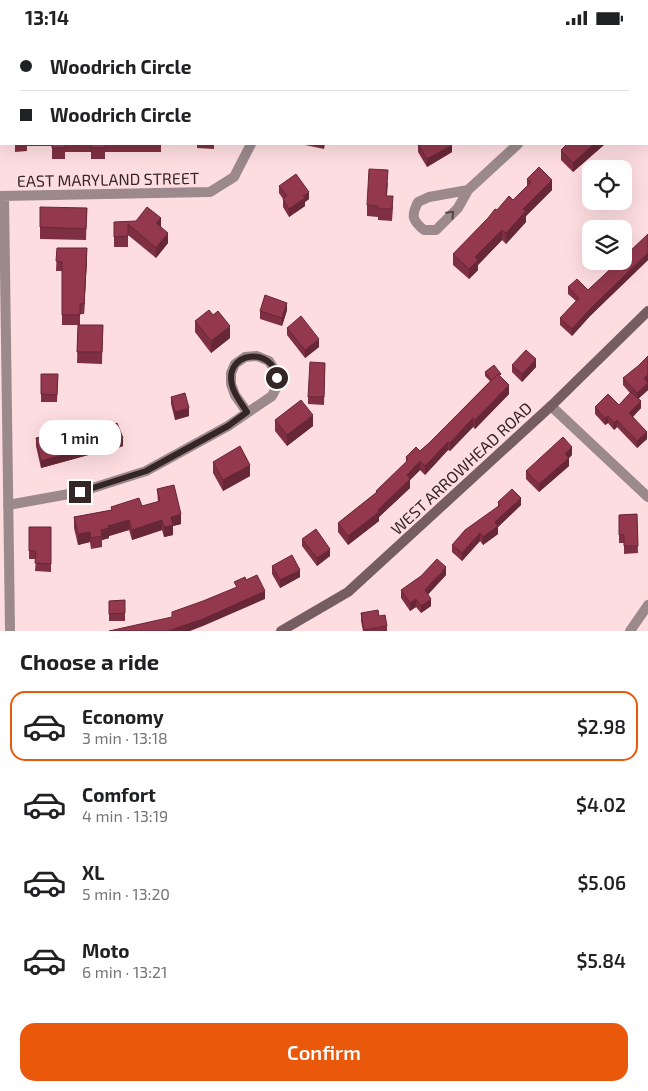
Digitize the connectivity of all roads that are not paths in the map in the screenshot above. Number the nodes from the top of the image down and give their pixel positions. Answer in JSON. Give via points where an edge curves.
{"nodes":[{"id":1,"x":250,"y":145,"type":"edge"},
{"id":2,"x":517,"y":145,"type":"edge"},
{"id":3,"x":468,"y":189,"type":"junction"},
{"id":4,"x":2,"y":196,"type":"edge"},
{"id":5,"x":648,"y":311,"type":"edge"},
{"id":6,"x":551,"y":406,"type":"junction"},
{"id":7,"x":247,"y":412,"type":"junction"},
{"id":8,"x":648,"y":497,"type":"edge"},
{"id":9,"x":8,"y":505,"type":"junction"},
{"id":10,"x":648,"y":605,"type":"edge"},
{"id":11,"x":10,"y":631,"type":"edge"},
{"id":12,"x":281,"y":631,"type":"edge"},
{"id":13,"x":630,"y":631,"type":"edge"}],
"edges":[{"from":1,"to":4,"type":"street","name":"EAST MARYLAND STREET","via":[[234,177],[210,192]]},
{"from":2,"to":3,"type":"street"},
{"from":3,"to":3,"type":"street","one_way":true,"via":[[418,202],[413,212],[415,223],[424,230],[436,230],[458,208]]},
{"from":4,"to":9,"type":"street"},
{"from":5,"to":6,"type":"street","name":"WEST ARROWHEAD ROAD"},
{"from":6,"to":8,"type":"street"},
{"from":6,"to":12,"type":"street","name":"WEST ARROWHEAD ROAD","via":[[348,592]]},
{"from":7,"to":7,"type":"street","via":[[272,396],[278,384],[276,372],[269,361],[257,357],[240,360],[231,373],[236,395]]},
{"from":7,"to":9,"type":"street","via":[[228,426],[146,471],[80,492]]},
{"from":9,"to":11,"type":"street"},
{"from":10,"to":13,"type":"street"}]}
